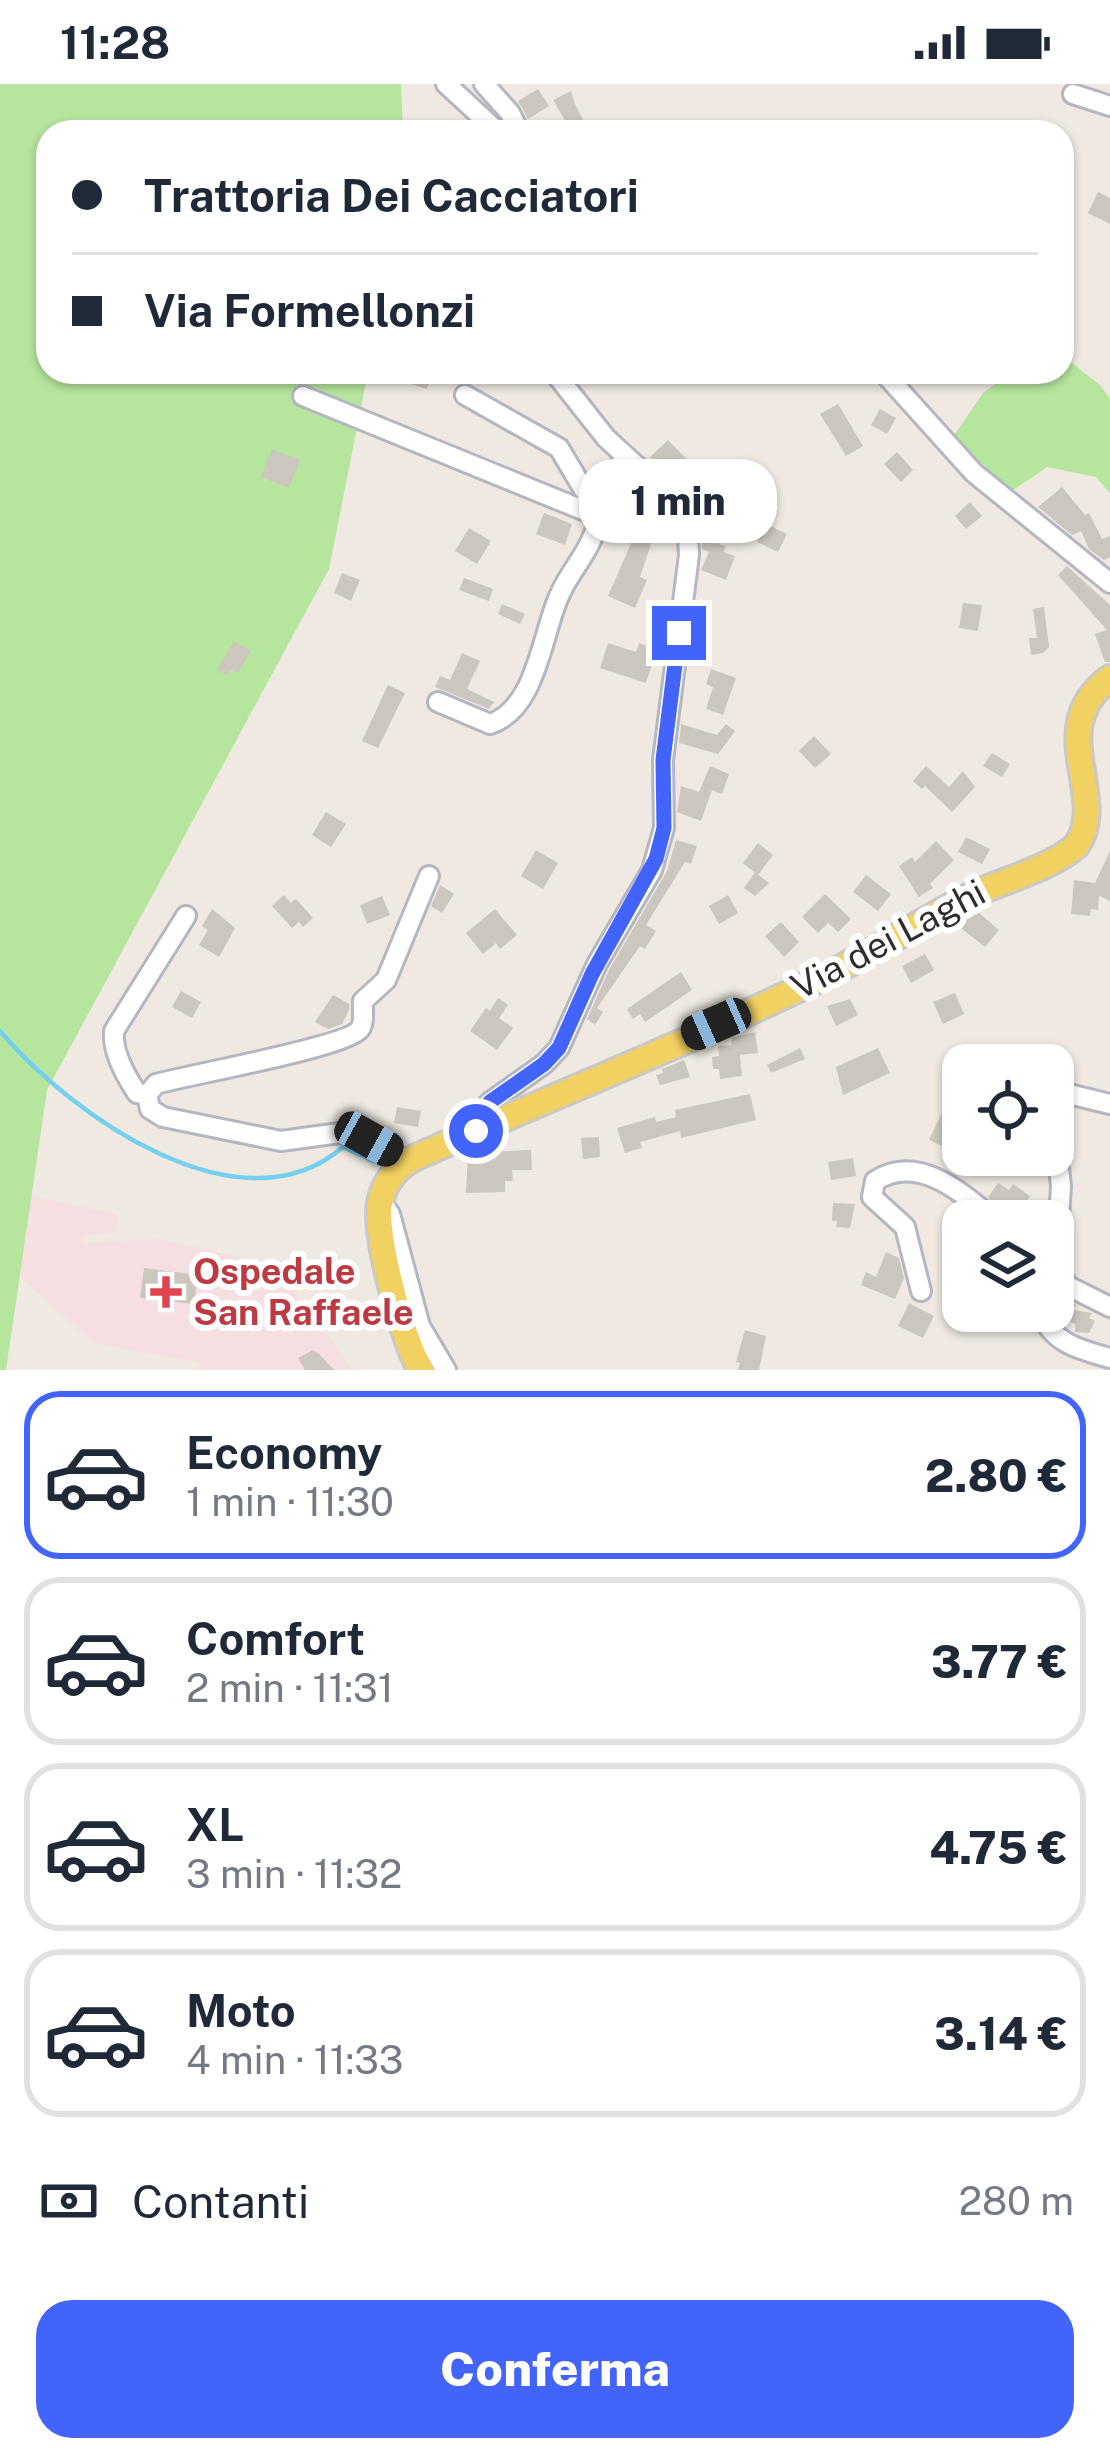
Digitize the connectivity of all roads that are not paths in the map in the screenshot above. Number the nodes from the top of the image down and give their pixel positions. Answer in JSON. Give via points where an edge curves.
{"nodes":[{"id":1,"x":446,"y":84,"type":"edge"},
{"id":2,"x":484,"y":84,"type":"edge"},
{"id":3,"x":1073,"y":94,"type":"dead end"},
{"id":4,"x":1110,"y":106,"type":"edge"},
{"id":5,"x":485,"y":120,"type":"edge"},
{"id":6,"x":511,"y":120,"type":"edge"},
{"id":7,"x":563,"y":384,"type":"edge"},
{"id":8,"x":894,"y":384,"type":"edge"},
{"id":9,"x":465,"y":395,"type":"dead end"},
{"id":10,"x":303,"y":396,"type":"dead end"},
{"id":11,"x":626,"y":458,"type":"junction"},
{"id":12,"x":600,"y":517,"type":"junction"},
{"id":13,"x":1110,"y":583,"type":"edge"},
{"id":14,"x":1110,"y":678,"type":"edge"},
{"id":15,"x":437,"y":702,"type":"dead end"},
{"id":16,"x":429,"y":876,"type":"dead end"},
{"id":17,"x":186,"y":916,"type":"dead end"},
{"id":18,"x":147,"y":1095,"type":"junction"},
{"id":19,"x":1110,"y":1104,"type":"edge"},
{"id":20,"x":474,"y":1127,"type":"junction"},
{"id":21,"x":408,"y":1161,"type":"junction"},
{"id":22,"x":969,"y":1200,"type":"edge"},
{"id":23,"x":1061,"y":1200,"type":"edge"},
{"id":24,"x":380,"y":1201,"type":"junction"},
{"id":25,"x":1074,"y":1287,"type":"edge"},
{"id":26,"x":921,"y":1291,"type":"dead end"},
{"id":27,"x":1110,"y":1306,"type":"edge"},
{"id":28,"x":1052,"y":1332,"type":"edge"},
{"id":29,"x":1110,"y":1358,"type":"edge"},
{"id":30,"x":421,"y":1370,"type":"edge"},
{"id":31,"x":446,"y":1370,"type":"edge"}],
"edges":[{"from":1,"to":5,"type":"street"},
{"from":2,"to":6,"type":"street"},
{"from":3,"to":4,"type":"street"},
{"from":7,"to":11,"type":"street"},
{"from":8,"to":13,"type":"street","via":[[974,473]]},
{"from":9,"to":12,"type":"street","via":[[559,448]]},
{"from":10,"to":12,"type":"street"},
{"from":11,"to":12,"type":"street"},
{"from":11,"to":20,"type":"street","via":[[678,505],[690,537],[663,760],[663,837],[559,1048]]},
{"from":12,"to":15,"type":"street","via":[[510,711],[490,724]]},
{"from":14,"to":20,"type":"main road","name":"Via dei Laghi","via":[[1084,713],[1095,809],[1073,849],[810,982]]},
{"from":16,"to":18,"type":"street","via":[[386,980],[363,1001],[358,1031],[156,1084]]},
{"from":17,"to":18,"type":"street","via":[[114,1031],[132,1086]]},
{"from":18,"to":21,"type":"street","via":[[163,1117],[281,1141],[347,1132]]},
{"from":19,"to":23,"type":"street","via":[[1073,1094],[1056,1108]]},
{"from":20,"to":21,"type":"main road","name":"Via dei Laghi"},
{"from":21,"to":24,"type":"main road"},
{"from":22,"to":26,"type":"street","via":[[944,1180],[902,1174],[872,1186],[872,1197],[905,1227]]},
{"from":24,"to":30,"type":"main road","via":[[384,1248]]},
{"from":24,"to":31,"type":"street","via":[[420,1326]]},
{"from":25,"to":27,"type":"street"},
{"from":28,"to":29,"type":"street"}]}
